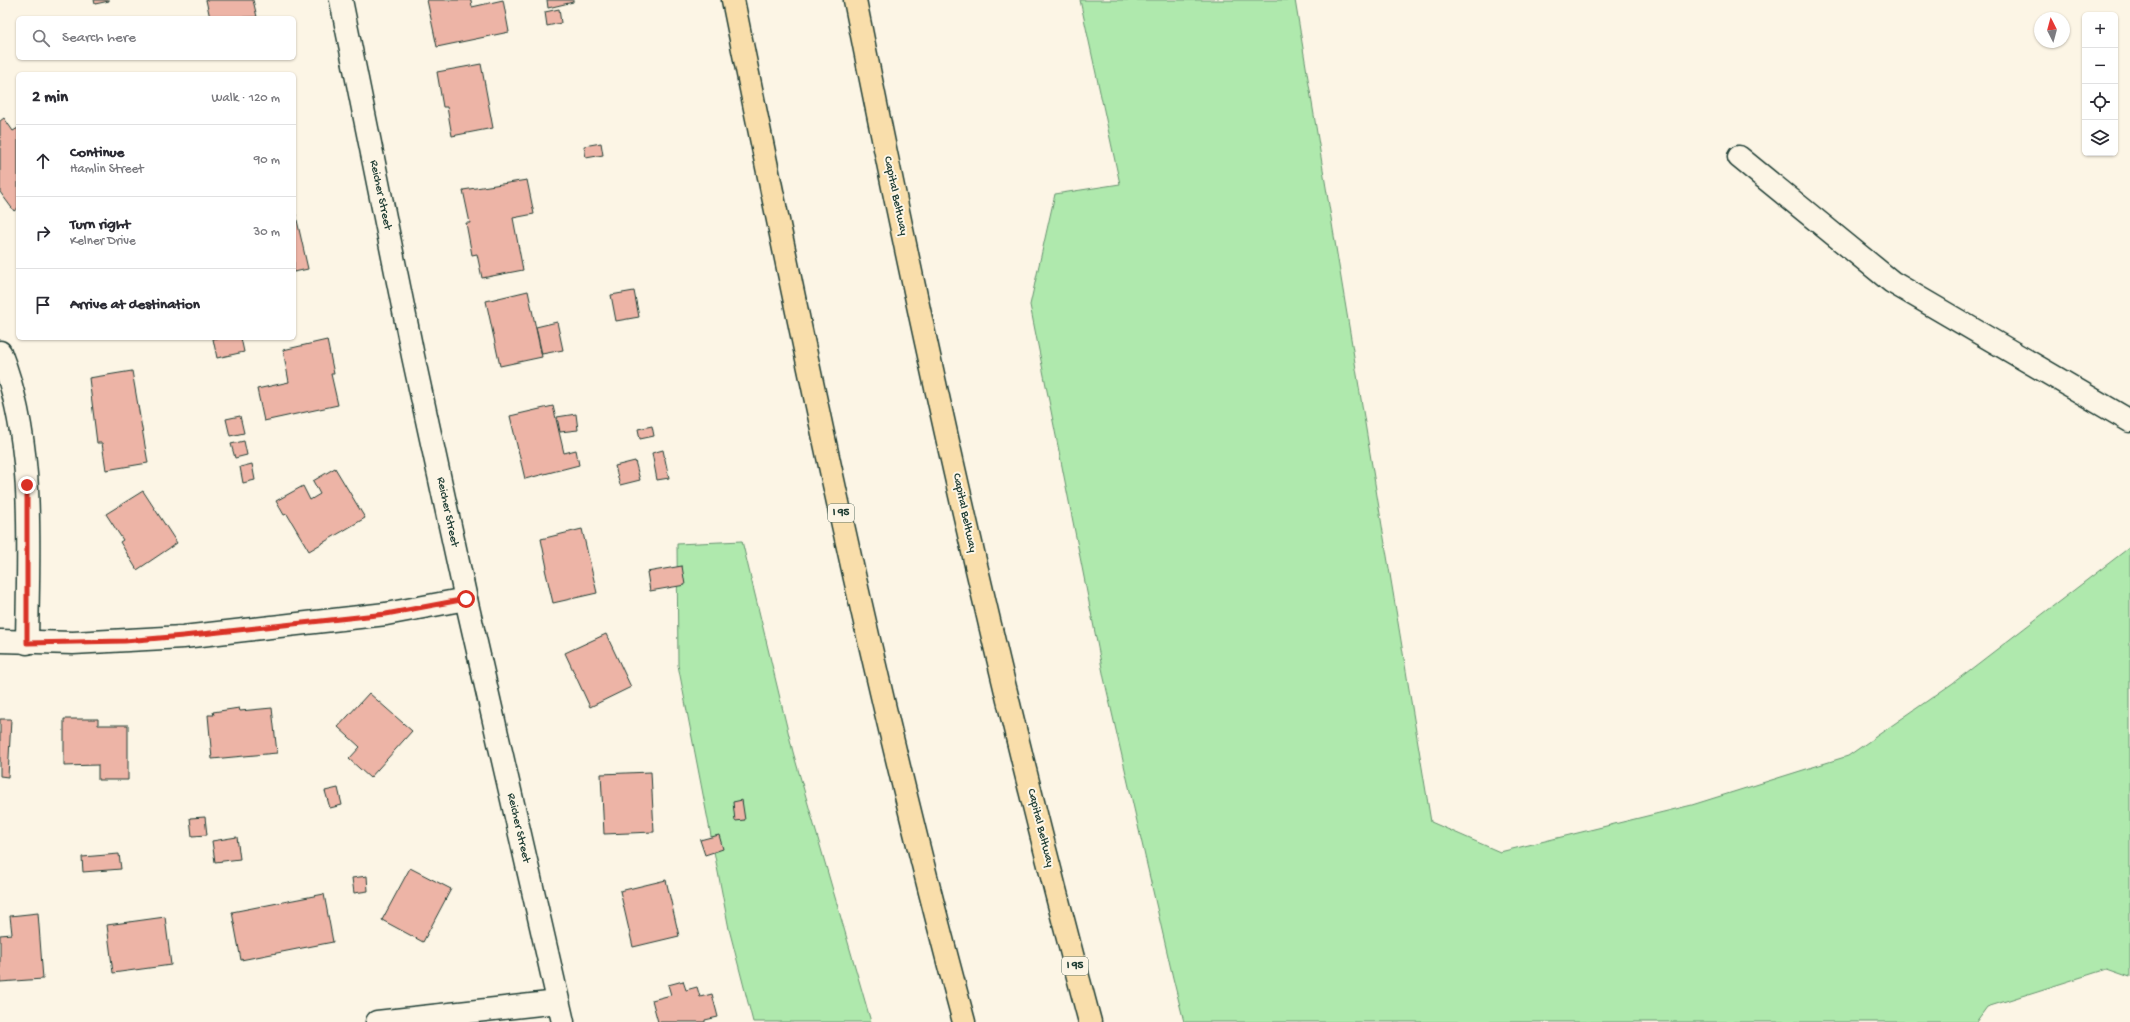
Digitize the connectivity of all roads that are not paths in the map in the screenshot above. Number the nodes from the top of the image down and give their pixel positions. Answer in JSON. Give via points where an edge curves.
{"nodes":[{"id":1,"x":341,"y":0,"type":"edge"},
{"id":2,"x":733,"y":0,"type":"edge"},
{"id":3,"x":855,"y":0,"type":"edge"},
{"id":4,"x":1739,"y":156,"type":"dead end"},
{"id":5,"x":0,"y":352,"type":"edge"},
{"id":6,"x":2130,"y":421,"type":"edge"},
{"id":7,"x":466,"y":599,"type":"junction"},
{"id":8,"x":0,"y":641,"type":"edge"},
{"id":9,"x":27,"y":643,"type":"junction"},
{"id":10,"x":560,"y":1012,"type":"edge"},
{"id":11,"x":377,"y":1022,"type":"edge"},
{"id":12,"x":964,"y":1022,"type":"edge"},
{"id":13,"x":1090,"y":1022,"type":"edge"}],
"edges":[{"from":1,"to":7,"type":"street","name":"Reicher Street","via":[[413,356]]},
{"from":2,"to":12,"type":"highway","number":"I 95","via":[[861,606]]},
{"from":3,"to":13,"type":"highway","name":"Capital Beltway","number":"I 95","via":[[890,178],[977,576]]},
{"from":4,"to":6,"type":"street","via":[[1892,282]]},
{"from":5,"to":9,"type":"street","via":[[8,372],[15,403],[27,485]]},
{"from":7,"to":9,"type":"street","via":[[386,614],[183,636],[96,642]]},
{"from":7,"to":10,"type":"street","name":"Reicher Street"},
{"from":8,"to":9,"type":"street"},
{"from":10,"to":11,"type":"street"}]}
